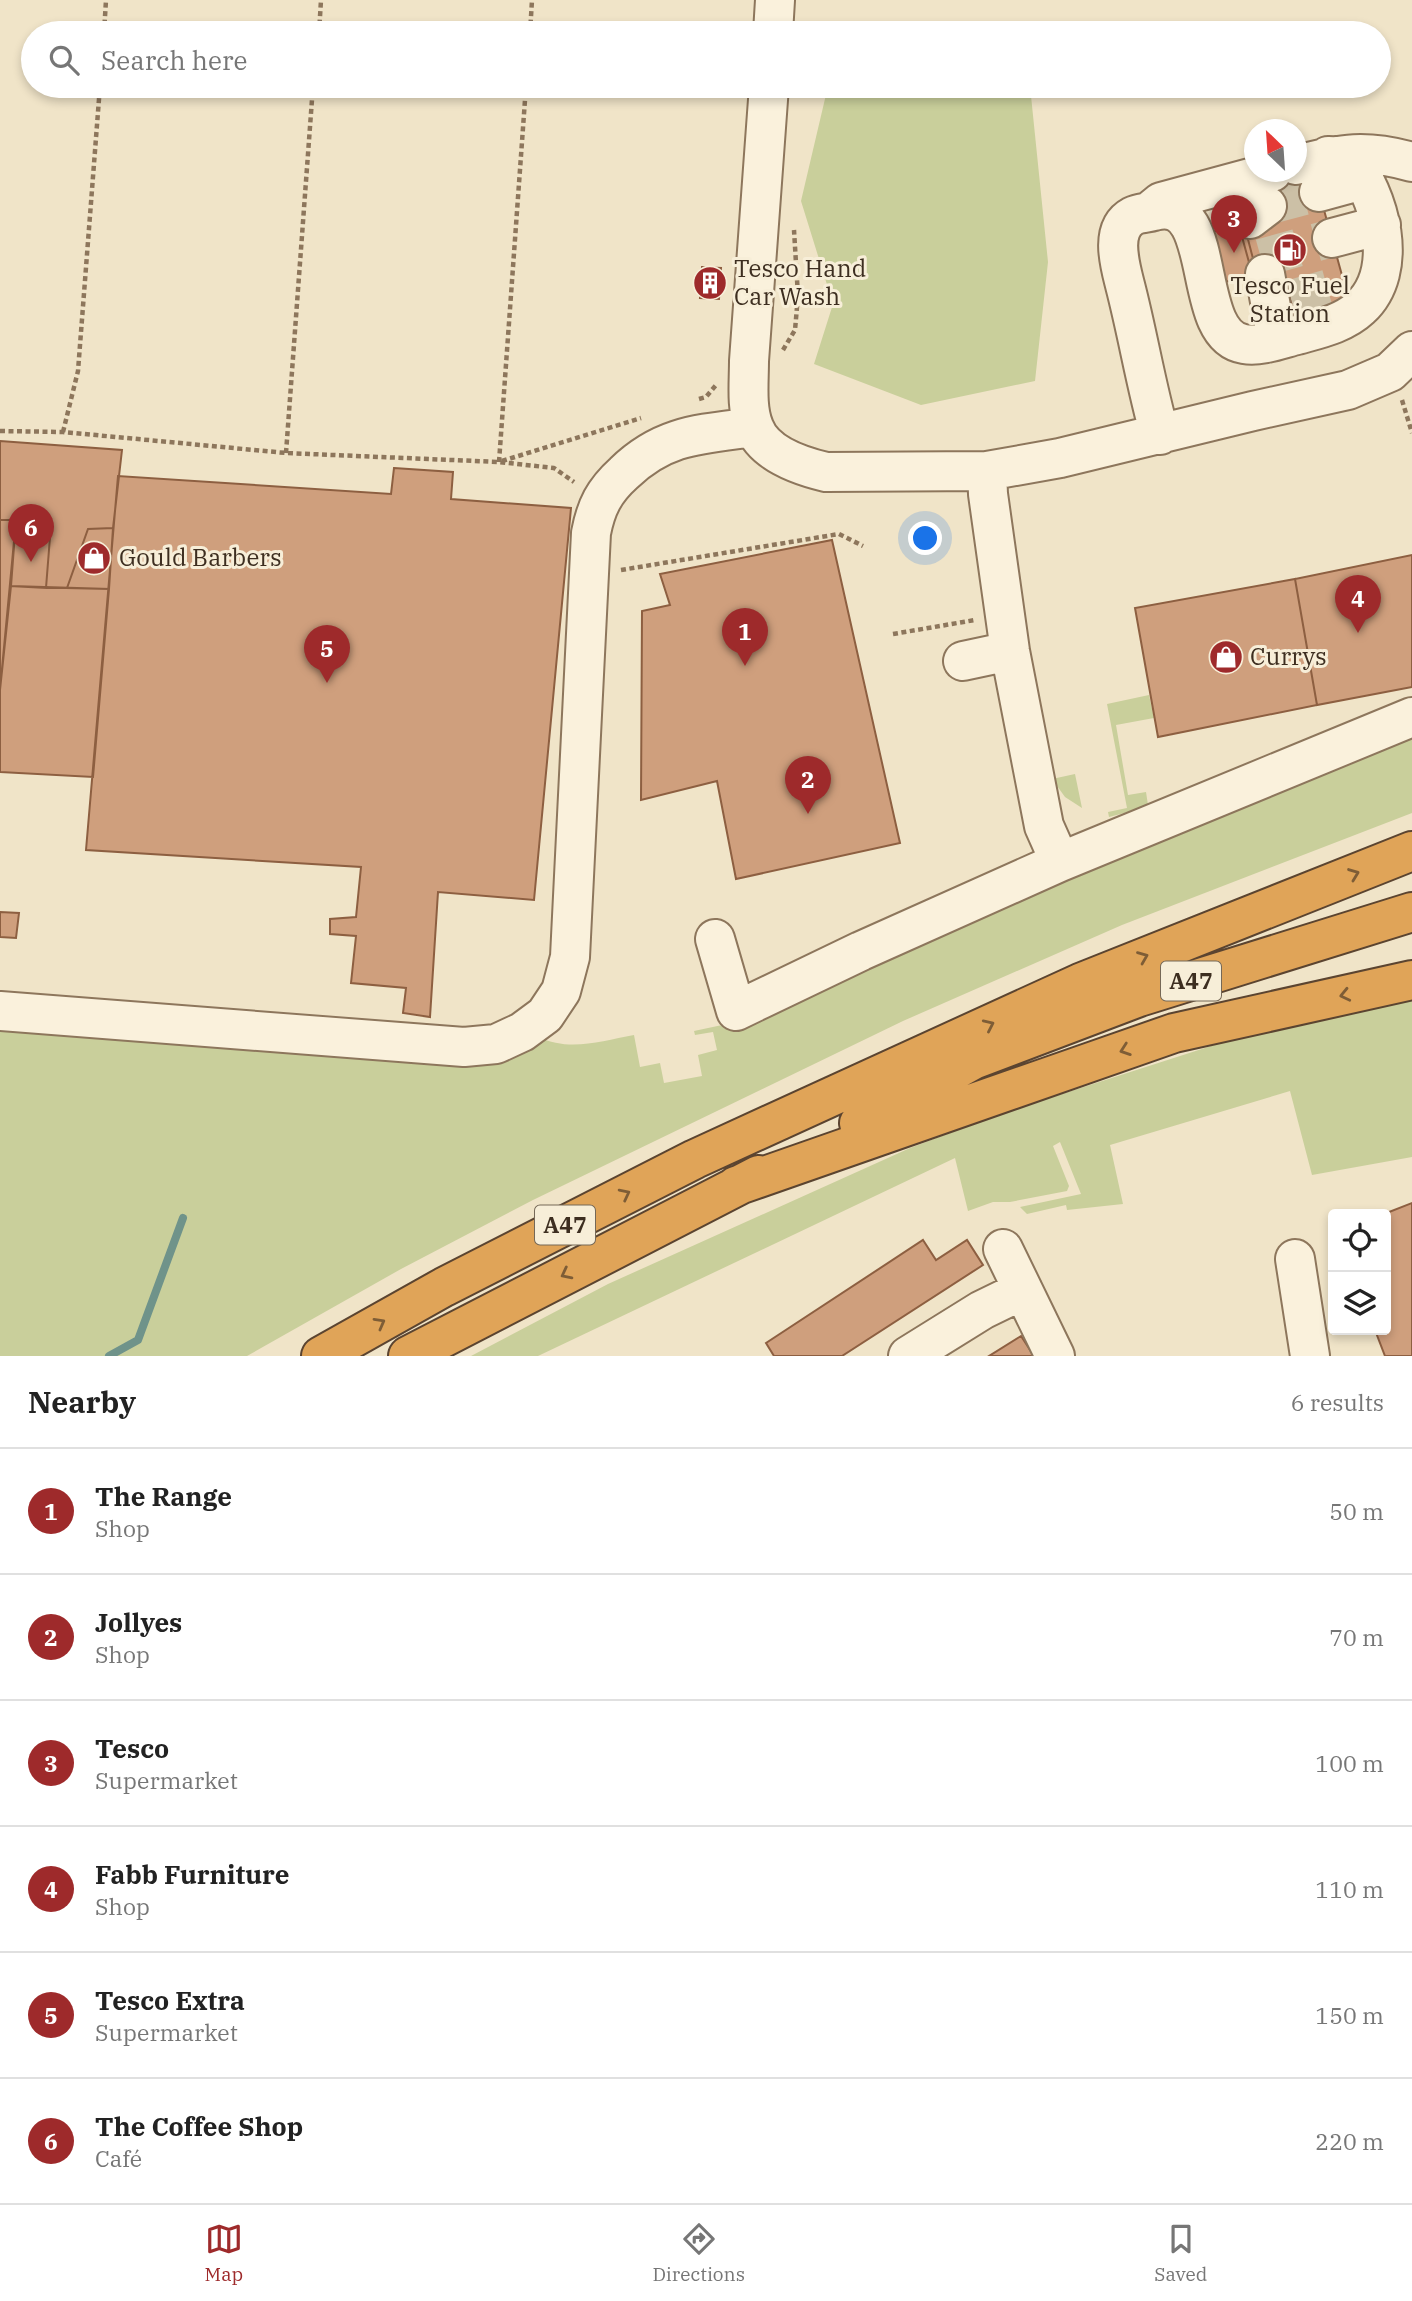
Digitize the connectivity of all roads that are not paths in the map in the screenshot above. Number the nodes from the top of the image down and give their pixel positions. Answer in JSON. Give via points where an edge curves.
{"nodes":[{"id":1,"x":775,"y":0,"type":"edge"},
{"id":2,"x":774,"y":21,"type":"edge"},
{"id":3,"x":768,"y":98,"type":"edge"},
{"id":4,"x":1412,"y":162,"type":"edge"},
{"id":5,"x":1263,"y":199,"type":"tunnel mouth"},
{"id":6,"x":1149,"y":212,"type":"junction"},
{"id":7,"x":1326,"y":216,"type":"edge"},
{"id":8,"x":1376,"y":226,"type":"junction"},
{"id":9,"x":1412,"y":351,"type":"edge"},
{"id":10,"x":754,"y":427,"type":"junction"},
{"id":11,"x":1160,"y":435,"type":"junction"},
{"id":12,"x":987,"y":471,"type":"junction"},
{"id":13,"x":1007,"y":633,"type":"junction"},
{"id":14,"x":963,"y":661,"type":"dead end"},
{"id":15,"x":1412,"y":717,"type":"edge"},
{"id":16,"x":1412,"y":851,"type":"edge"},
{"id":17,"x":1060,"y":862,"type":"junction"},
{"id":18,"x":1412,"y":912,"type":"edge"},
{"id":19,"x":715,"y":939,"type":"dead end"},
{"id":20,"x":1412,"y":980,"type":"edge"},
{"id":21,"x":0,"y":1011,"type":"edge"},
{"id":22,"x":973,"y":1060,"type":"junction"},
{"id":23,"x":816,"y":1104,"type":"junction"},
{"id":24,"x":736,"y":1186,"type":"junction"},
{"id":25,"x":1003,"y":1249,"type":"dead end"},
{"id":26,"x":1295,"y":1259,"type":"dead end"},
{"id":27,"x":1023,"y":1290,"type":"junction"},
{"id":28,"x":321,"y":1356,"type":"edge"},
{"id":29,"x":408,"y":1356,"type":"edge"},
{"id":30,"x":908,"y":1356,"type":"edge"},
{"id":31,"x":1055,"y":1356,"type":"edge"},
{"id":32,"x":1310,"y":1356,"type":"edge"}],
"edges":[{"from":1,"to":2,"type":"street"},
{"from":3,"to":10,"type":"street","via":[[749,361]]},
{"from":4,"to":7,"type":"street","via":[[1356,152]]},
{"from":5,"to":6,"type":"street","via":[[1161,201]]},
{"from":6,"to":8,"type":"street","via":[[1166,208],[1179,212],[1189,223],[1216,317],[1234,342],[1272,305],[1320,329],[1360,308],[1373,292]]},
{"from":6,"to":11,"type":"street","via":[[1132,217],[1117,246]]},
{"from":7,"to":8,"type":"street"},
{"from":7,"to":8,"type":"street"},
{"from":7,"to":8,"type":"street","via":[[1349,158],[1357,167]]},
{"from":9,"to":11,"type":"street","via":[[1390,372],[1348,390]]},
{"from":10,"to":12,"type":"street","via":[[765,443],[784,457],[826,472]]},
{"from":10,"to":21,"type":"street","via":[[675,440],[649,451],[625,471],[595,510],[570,957],[561,991],[545,1015],[496,1044],[464,1047]]},
{"from":11,"to":12,"type":"street"},
{"from":12,"to":13,"type":"street"},
{"from":13,"to":14,"type":"street"},
{"from":13,"to":17,"type":"street","via":[[1044,826]]},
{"from":15,"to":17,"type":"street"},
{"from":23,"to":16,"type":"highway","one_way":true,"via":[[1080,983]]},
{"from":17,"to":19,"type":"street","via":[[736,1011]]},
{"from":18,"to":22,"type":"highway","number":"A47","via":[[1139,997]]},
{"from":20,"to":24,"type":"highway","one_way":true,"via":[[1174,1033]]},
{"from":22,"to":23,"type":"highway","number":"A47"},
{"from":22,"to":24,"type":"highway","number":"A47"},
{"from":28,"to":23,"type":"highway","number":"A47","one_way":true,"via":[[444,1287],[671,1171]]},
{"from":24,"to":29,"type":"highway","number":"A47","one_way":true},
{"from":25,"to":27,"type":"street"},
{"from":26,"to":32,"type":"street"},
{"from":27,"to":30,"type":"street"},
{"from":27,"to":31,"type":"street"}]}
